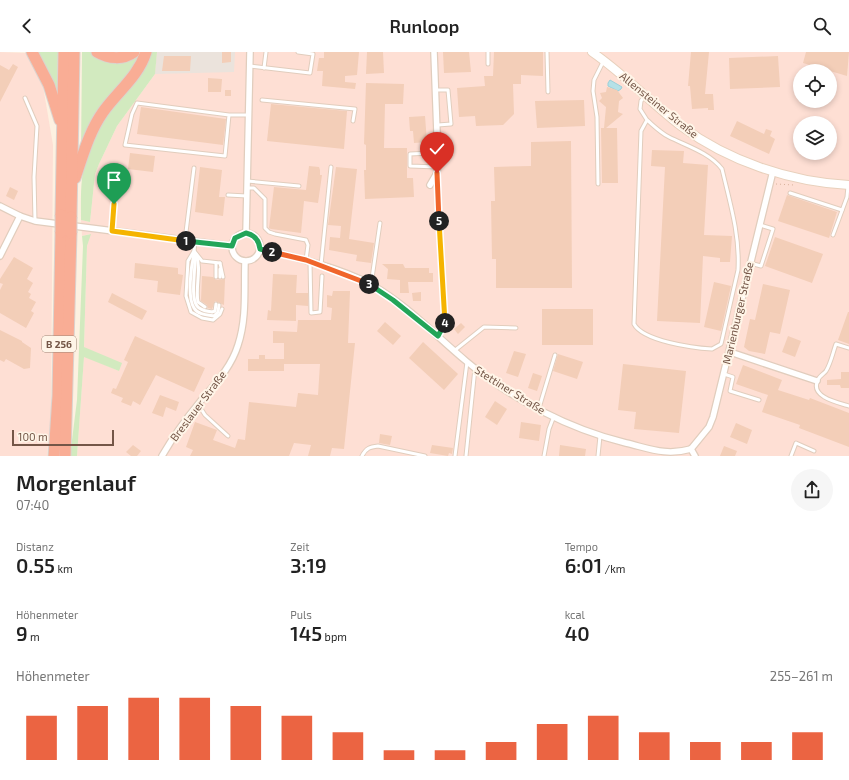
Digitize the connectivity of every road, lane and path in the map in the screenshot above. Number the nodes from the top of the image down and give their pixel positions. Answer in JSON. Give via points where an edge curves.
{"nodes":[{"id":1,"x":32,"y":52,"type":"edge"},
{"id":2,"x":64,"y":52,"type":"edge"},
{"id":3,"x":74,"y":52,"type":"edge"},
{"id":4,"x":97,"y":52,"type":"edge"},
{"id":5,"x":134,"y":52,"type":"edge"},
{"id":6,"x":146,"y":52,"type":"edge"},
{"id":7,"x":250,"y":52,"type":"edge"},
{"id":8,"x":266,"y":52,"type":"edge"},
{"id":9,"x":298,"y":52,"type":"edge"},
{"id":10,"x":434,"y":52,"type":"edge"},
{"id":11,"x":488,"y":52,"type":"edge"},
{"id":12,"x":547,"y":52,"type":"edge"},
{"id":13,"x":592,"y":52,"type":"edge"},
{"id":14,"x":604,"y":60,"type":"junction"},
{"id":15,"x":488,"y":64,"type":"dead end"},
{"id":16,"x":250,"y":66,"type":"junction"},
{"id":17,"x":264,"y":68,"type":"junction"},
{"id":18,"x":436,"y":90,"type":"junction"},
{"id":19,"x":548,"y":92,"type":"dead end"},
{"id":20,"x":645,"y":96,"type":"junction"},
{"id":21,"x":24,"y":98,"type":"dead end"},
{"id":22,"x":262,"y":100,"type":"dead end"},
{"id":23,"x":229,"y":115,"type":"junction"},
{"id":24,"x":248,"y":115,"type":"junction"},
{"id":25,"x":647,"y":120,"type":"junction"},
{"id":26,"x":353,"y":121,"type":"dead end"},
{"id":27,"x":438,"y":125,"type":"junction"},
{"id":28,"x":63,"y":130,"type":"junction"},
{"id":29,"x":431,"y":153,"type":"dead end"},
{"id":30,"x":331,"y":167,"type":"dead end"},
{"id":31,"x":194,"y":168,"type":"dead end"},
{"id":32,"x":437,"y":170,"type":"junction"},
{"id":33,"x":773,"y":171,"type":"junction"},
{"id":34,"x":117,"y":174,"type":"dead end"},
{"id":35,"x":247,"y":181,"type":"junction"},
{"id":36,"x":598,"y":184,"type":"dead end"},
{"id":37,"x":430,"y":185,"type":"dead end"},
{"id":38,"x":848,"y":185,"type":"edge"},
{"id":39,"x":299,"y":186,"type":"dead end"},
{"id":40,"x":72,"y":188,"type":"junction"},
{"id":41,"x":247,"y":188,"type":"junction"},
{"id":42,"x":790,"y":193,"type":"dead end"},
{"id":43,"x":228,"y":195,"type":"dead end"},
{"id":44,"x":247,"y":196,"type":"junction"},
{"id":45,"x":0,"y":206,"type":"edge"},
{"id":46,"x":842,"y":210,"type":"junction"},
{"id":47,"x":20,"y":216,"type":"junction"},
{"id":48,"x":66,"y":216,"type":"junction"},
{"id":49,"x":35,"y":221,"type":"junction"},
{"id":50,"x":380,"y":223,"type":"dead end"},
{"id":51,"x":759,"y":225,"type":"junction"},
{"id":52,"x":112,"y":231,"type":"junction"},
{"id":53,"x":66,"y":232,"type":"junction"},
{"id":54,"x":246,"y":233,"type":"junction"},
{"id":55,"x":834,"y":235,"type":"dead end"},
{"id":56,"x":185,"y":240,"type":"junction"},
{"id":57,"x":195,"y":242,"type":"junction"},
{"id":58,"x":232,"y":246,"type":"junction"},
{"id":59,"x":260,"y":249,"type":"junction"},
{"id":60,"x":194,"y":251,"type":"junction"},
{"id":61,"x":0,"y":256,"type":"edge"},
{"id":62,"x":308,"y":261,"type":"junction"},
{"id":63,"x":245,"y":262,"type":"junction"},
{"id":64,"x":218,"y":263,"type":"junction"},
{"id":65,"x":750,"y":263,"type":"junction"},
{"id":66,"x":321,"y":265,"type":"junction"},
{"id":67,"x":322,"y":276,"type":"dead end"},
{"id":68,"x":371,"y":285,"type":"junction"},
{"id":69,"x":216,"y":306,"type":"dead end"},
{"id":70,"x":205,"y":307,"type":"dead end"},
{"id":71,"x":222,"y":309,"type":"dead end"},
{"id":72,"x":516,"y":328,"type":"dead end"},
{"id":73,"x":438,"y":336,"type":"junction"},
{"id":74,"x":849,"y":348,"type":"edge"},
{"id":75,"x":454,"y":351,"type":"junction"},
{"id":76,"x":730,"y":352,"type":"junction"},
{"id":77,"x":556,"y":355,"type":"dead end"},
{"id":78,"x":467,"y":362,"type":"junction"},
{"id":79,"x":475,"y":368,"type":"junction"},
{"id":80,"x":724,"y":374,"type":"junction"},
{"id":81,"x":817,"y":381,"type":"junction"},
{"id":82,"x":759,"y":400,"type":"dead end"},
{"id":83,"x":198,"y":404,"type":"junction"},
{"id":84,"x":849,"y":406,"type":"edge"},
{"id":85,"x":539,"y":408,"type":"junction"},
{"id":86,"x":554,"y":416,"type":"junction"},
{"id":87,"x":228,"y":436,"type":"dead end"},
{"id":88,"x":600,"y":436,"type":"junction"},
{"id":89,"x":691,"y":449,"type":"junction"},
{"id":90,"x":814,"y":451,"type":"dead end"},
{"id":91,"x":454,"y":455,"type":"edge"},
{"id":92,"x":54,"y":456,"type":"edge"},
{"id":93,"x":65,"y":456,"type":"edge"},
{"id":94,"x":162,"y":456,"type":"edge"},
{"id":95,"x":362,"y":456,"type":"edge"},
{"id":96,"x":426,"y":456,"type":"edge"},
{"id":97,"x":466,"y":456,"type":"edge"},
{"id":98,"x":544,"y":456,"type":"edge"},
{"id":99,"x":598,"y":456,"type":"edge"},
{"id":100,"x":695,"y":456,"type":"edge"},
{"id":101,"x":791,"y":456,"type":"edge"}],
"edges":[{"from":1,"to":28,"type":"highway","via":[[49,85]]},
{"from":2,"to":28,"type":"highway","number":"B 256"},
{"from":3,"to":40,"type":"highway","number":"B 256"},
{"from":4,"to":5,"type":"highway","via":[[113,58]]},
{"from":6,"to":40,"type":"highway","via":[[133,78],[94,126]]},
{"from":7,"to":16,"type":"street"},
{"from":8,"to":17,"type":"lane"},
{"from":9,"to":17,"type":"lane","via":[[313,54],[310,73]]},
{"from":10,"to":18,"type":"street"},
{"from":11,"to":15,"type":"lane"},
{"from":12,"to":19,"type":"lane"},
{"from":13,"to":14,"type":"street","name":"Allensteiner Straße"},
{"from":14,"to":20,"type":"street","name":"Allensteiner Straße"},
{"from":14,"to":36,"type":"lane","via":[[594,80],[593,91],[597,117]]},
{"from":16,"to":17,"type":"lane"},
{"from":16,"to":24,"type":"street"},
{"from":18,"to":27,"type":"street"},
{"from":18,"to":27,"type":"lane","via":[[448,90],[451,124]]},
{"from":20,"to":25,"type":"lane","via":[[640,109]]},
{"from":20,"to":33,"type":"street","name":"Allensteiner Straße","via":[[703,140]]},
{"from":21,"to":49,"type":"lane","via":[[37,126]]},
{"from":22,"to":26,"type":"lane","via":[[355,109]]},
{"from":23,"to":23,"type":"lane","via":[[137,103],[125,145],[225,156]]},
{"from":23,"to":24,"type":"lane"},
{"from":24,"to":35,"type":"street"},
{"from":25,"to":25,"type":"lane","via":[[641,131],[634,324],[640,332],[654,339],[712,349],[722,340],[738,270],[737,231],[722,169],[696,150],[664,134]]},
{"from":27,"to":32,"type":"street"},
{"from":28,"to":48,"type":"highway","number":"B 256"},
{"from":29,"to":32,"type":"lane","via":[[410,154],[410,166]]},
{"from":30,"to":66,"type":"lane"},
{"from":31,"to":56,"type":"lane"},
{"from":32,"to":37,"type":"street"},
{"from":32,"to":73,"type":"lane","via":[[446,325]]},
{"from":33,"to":38,"type":"street","name":"Allensteiner Straße"},
{"from":33,"to":51,"type":"street","name":"Marienburger Straße"},
{"from":34,"to":52,"type":"lane"},
{"from":35,"to":39,"type":"lane"},
{"from":35,"to":41,"type":"street"},
{"from":38,"to":46,"type":"lane"},
{"from":40,"to":48,"type":"highway","number":"B 256"},
{"from":41,"to":44,"type":"street"},
{"from":41,"to":62,"type":"lane","via":[[254,188],[265,198],[265,228],[269,232],[306,240]]},
{"from":42,"to":46,"type":"lane"},
{"from":43,"to":44,"type":"lane"},
{"from":44,"to":54,"type":"street"},
{"from":45,"to":47,"type":"street"},
{"from":46,"to":55,"type":"lane"},
{"from":47,"to":49,"type":"street"},
{"from":47,"to":61,"type":"street"},
{"from":48,"to":53,"type":"highway","number":"B 256","bridge":true},
{"from":49,"to":52,"type":"street"},
{"from":50,"to":68,"type":"lane"},
{"from":51,"to":65,"type":"street","name":"Marienburger Straße"},
{"from":51,"to":65,"type":"lane","via":[[774,230],[761,266]]},
{"from":52,"to":56,"type":"street"},
{"from":53,"to":92,"type":"highway","number":"B 256"},
{"from":53,"to":93,"type":"highway","number":"B 256"},
{"from":54,"to":58,"type":"street","via":[[235,238]]},
{"from":54,"to":59,"type":"street","via":[[255,236]]},
{"from":56,"to":57,"type":"street"},
{"from":57,"to":58,"type":"street"},
{"from":57,"to":60,"type":"lane"},
{"from":58,"to":63,"type":"street","via":[[236,258]]},
{"from":59,"to":62,"type":"street","name":"Stettiner Straße"},
{"from":59,"to":63,"type":"street","via":[[257,257]]},
{"from":60,"to":64,"type":"lane","via":[[202,261]]},
{"from":60,"to":69,"type":"lane","via":[[194,297],[197,306],[204,311],[212,312]]},
{"from":60,"to":70,"type":"lane","via":[[199,264],[198,302]]},
{"from":60,"to":71,"type":"lane","via":[[188,261],[186,296],[192,312],[202,318],[213,320]]},
{"from":62,"to":66,"type":"street","name":"Stettiner Straße"},
{"from":62,"to":67,"type":"lane","via":[[311,312],[320,312]]},
{"from":63,"to":83,"type":"street","name":"Breslauer Straße","via":[[243,317],[239,344],[224,374]]},
{"from":64,"to":64,"type":"lane","via":[[220,277]]},
{"from":65,"to":76,"type":"street","name":"Marienburger Straße"},
{"from":66,"to":68,"type":"street","name":"Stettiner Straße"},
{"from":68,"to":73,"type":"street","name":"Stettiner Straße"},
{"from":72,"to":75,"type":"lane","via":[[484,327]]},
{"from":73,"to":75,"type":"street","name":"Stettiner Straße"},
{"from":74,"to":81,"type":"lane","via":[[836,344],[826,370]]},
{"from":75,"to":78,"type":"street","name":"Stettiner Straße"},
{"from":76,"to":80,"type":"street","name":"Marienburger Straße"},
{"from":76,"to":81,"type":"street"},
{"from":77,"to":85,"type":"lane"},
{"from":78,"to":79,"type":"street","name":"Stettiner Straße"},
{"from":78,"to":91,"type":"lane"},
{"from":79,"to":85,"type":"street","name":"Stettiner Straße","via":[[519,398]]},
{"from":79,"to":97,"type":"lane"},
{"from":80,"to":82,"type":"lane","via":[[733,376],[730,391]]},
{"from":80,"to":89,"type":"street","name":"Marienburger Straße","via":[[710,427]]},
{"from":81,"to":84,"type":"lane","via":[[817,389],[821,395]]},
{"from":83,"to":87,"type":"lane","via":[[205,415]]},
{"from":83,"to":94,"type":"street","name":"Breslauer Straße"},
{"from":85,"to":86,"type":"street","name":"Stettiner Straße"},
{"from":86,"to":88,"type":"street","name":"Stettiner Straße"},
{"from":86,"to":98,"type":"lane"},
{"from":88,"to":89,"type":"street","name":"Stettiner Straße","via":[[661,452],[676,453]]},
{"from":88,"to":99,"type":"lane"},
{"from":89,"to":100,"type":"street"},
{"from":90,"to":101,"type":"lane","via":[[796,443]]},
{"from":95,"to":96,"type":"lane","via":[[365,450],[378,446]]}]}
